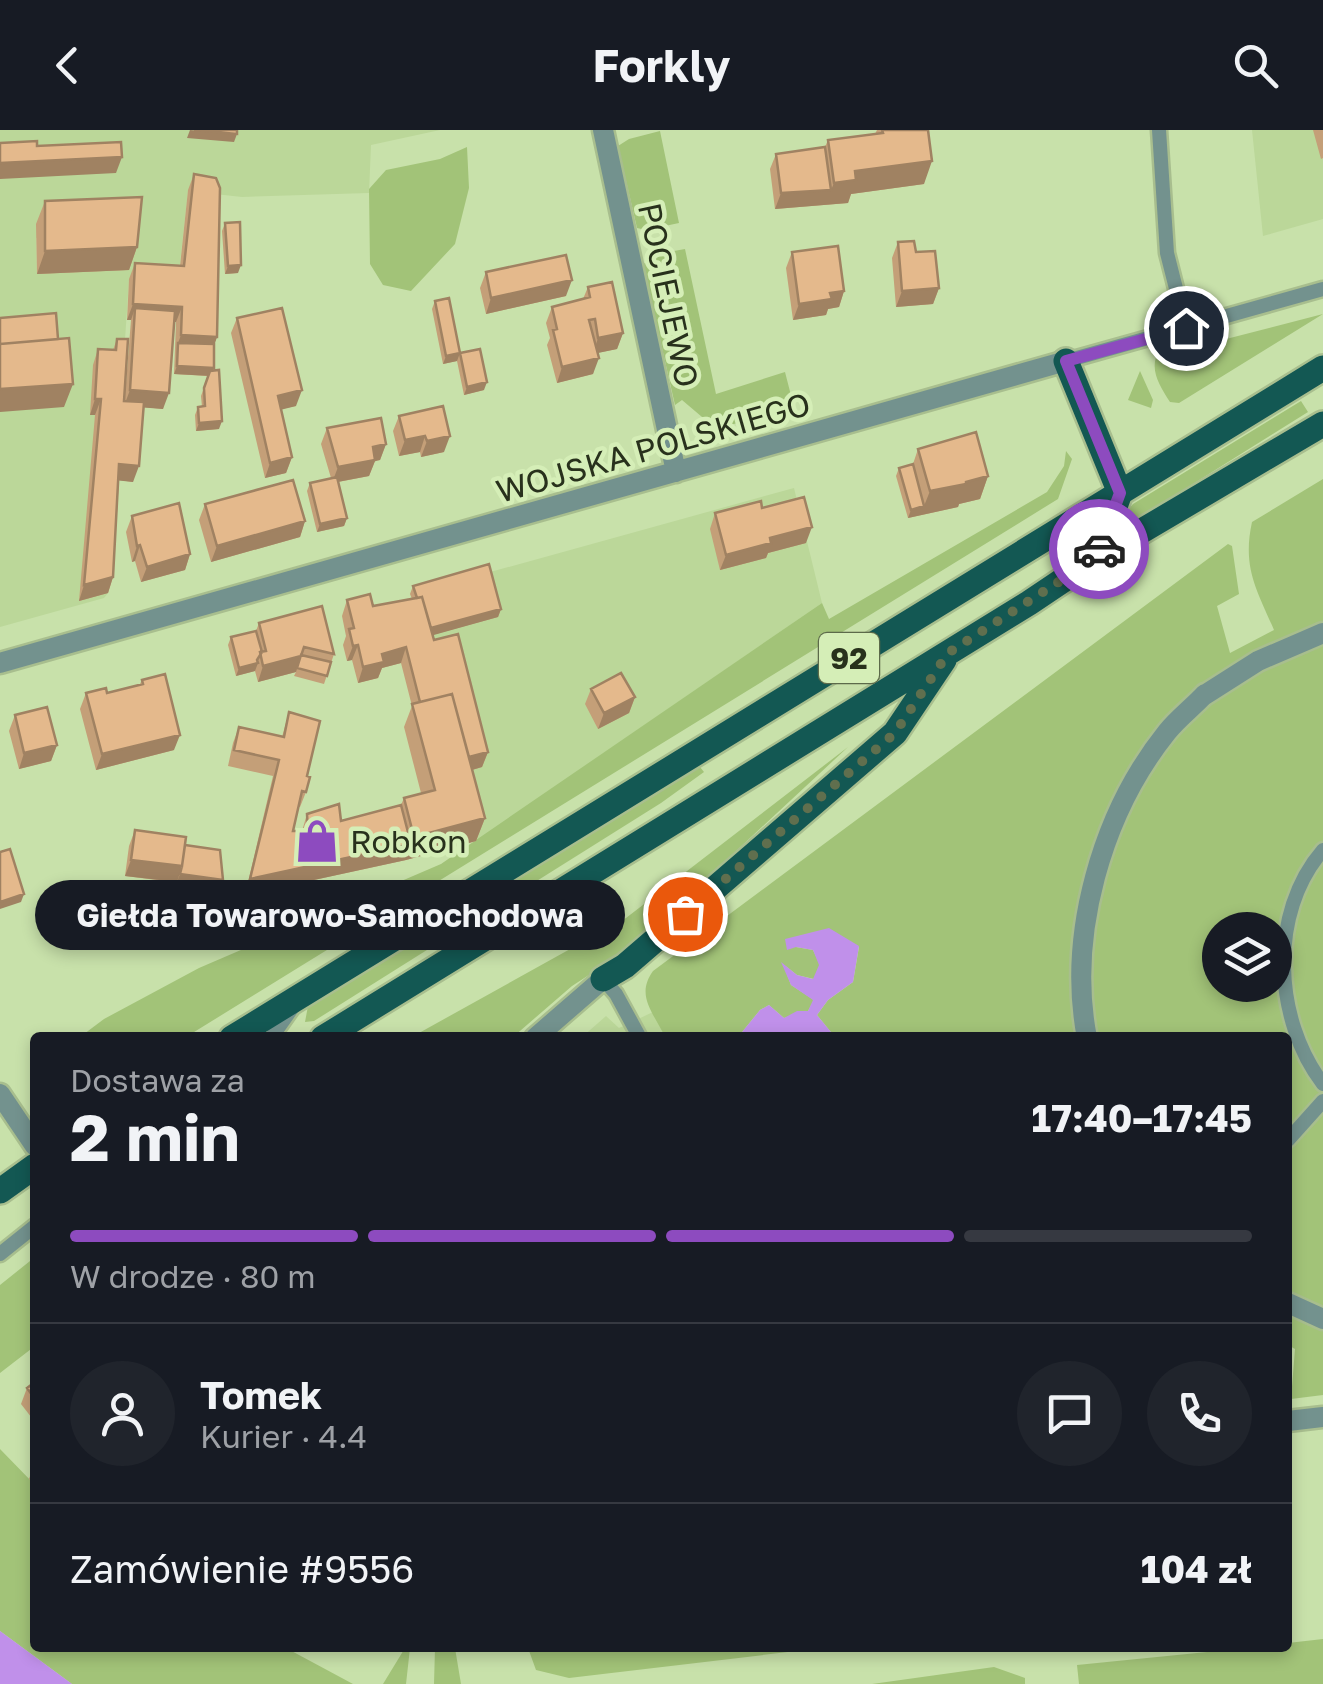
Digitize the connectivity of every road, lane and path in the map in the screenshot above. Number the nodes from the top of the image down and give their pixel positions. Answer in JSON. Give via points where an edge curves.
{"nodes":[{"id":1,"x":604,"y":130,"type":"edge"},
{"id":2,"x":1159,"y":130,"type":"edge"},
{"id":3,"x":1323,"y":289,"type":"edge"},
{"id":4,"x":1186,"y":328,"type":"junction"},
{"id":5,"x":1066,"y":361,"type":"junction"},
{"id":6,"x":1323,"y":368,"type":"edge"},
{"id":7,"x":1323,"y":424,"type":"edge"},
{"id":8,"x":676,"y":472,"type":"junction"},
{"id":9,"x":1120,"y":493,"type":"junction"},
{"id":10,"x":1096,"y":558,"type":"junction"},
{"id":11,"x":1323,"y":633,"type":"edge"},
{"id":12,"x":948,"y":653,"type":"junction"},
{"id":13,"x":0,"y":663,"type":"edge"},
{"id":14,"x":1323,"y":850,"type":"edge"},
{"id":15,"x":603,"y":979,"type":"junction"},
{"id":16,"x":302,"y":994,"type":"junction"},
{"id":17,"x":242,"y":1032,"type":"edge"},
{"id":18,"x":275,"y":1032,"type":"edge"},
{"id":19,"x":332,"y":1032,"type":"edge"},
{"id":20,"x":542,"y":1032,"type":"edge"},
{"id":21,"x":637,"y":1032,"type":"edge"},
{"id":22,"x":1086,"y":1032,"type":"edge"},
{"id":23,"x":1323,"y":1084,"type":"edge"},
{"id":24,"x":0,"y":1094,"type":"edge"},
{"id":25,"x":1323,"y":1101,"type":"edge"},
{"id":26,"x":1292,"y":1136,"type":"edge"},
{"id":27,"x":30,"y":1139,"type":"edge"},
{"id":28,"x":30,"y":1170,"type":"edge"},
{"id":29,"x":0,"y":1191,"type":"edge"},
{"id":30,"x":30,"y":1230,"type":"edge"},
{"id":31,"x":0,"y":1254,"type":"edge"},
{"id":32,"x":1292,"y":1305,"type":"edge"},
{"id":33,"x":1323,"y":1319,"type":"edge"},
{"id":34,"x":1323,"y":1418,"type":"edge"},
{"id":35,"x":1292,"y":1421,"type":"edge"}],
"edges":[{"from":1,"to":8,"type":"street","name":"POCIEJEWO"},
{"from":2,"to":4,"type":"lane","via":[[1167,253]]},
{"from":3,"to":4,"type":"lane","name":"WOJSKA POLSKIEGO"},
{"from":4,"to":5,"type":"lane","name":"WOJSKA POLSKIEGO"},
{"from":5,"to":8,"type":"street","name":"WOJSKA POLSKIEGO"},
{"from":5,"to":9,"type":"main road"},
{"from":6,"to":9,"type":"main road","number":"92"},
{"from":7,"to":10,"type":"main road","number":"92"},
{"from":8,"to":13,"type":"street","name":"WOJSKA POLSKIEGO"},
{"from":9,"to":10,"type":"main road"},
{"from":9,"to":16,"type":"main road","number":"92"},
{"from":10,"to":12,"type":"main road","number":"92"},
{"from":11,"to":22,"type":"street","via":[[1258,661],[1204,695],[1167,732],[1119,808],[1092,881],[1083,940]]},
{"from":12,"to":15,"type":"main road","via":[[895,733]]},
{"from":12,"to":19,"type":"main road","number":"92"},
{"from":14,"to":23,"type":"lane","via":[[1300,886],[1284,949],[1291,1018]]},
{"from":15,"to":20,"type":"street"},
{"from":15,"to":21,"type":"lane"},
{"from":16,"to":17,"type":"main road","number":"92"},
{"from":16,"to":18,"type":"lane"},
{"from":24,"to":27,"type":"street"},
{"from":25,"to":26,"type":"lane"},
{"from":28,"to":29,"type":"main road"},
{"from":30,"to":31,"type":"lane"},
{"from":32,"to":33,"type":"street"},
{"from":34,"to":35,"type":"street"}]}
